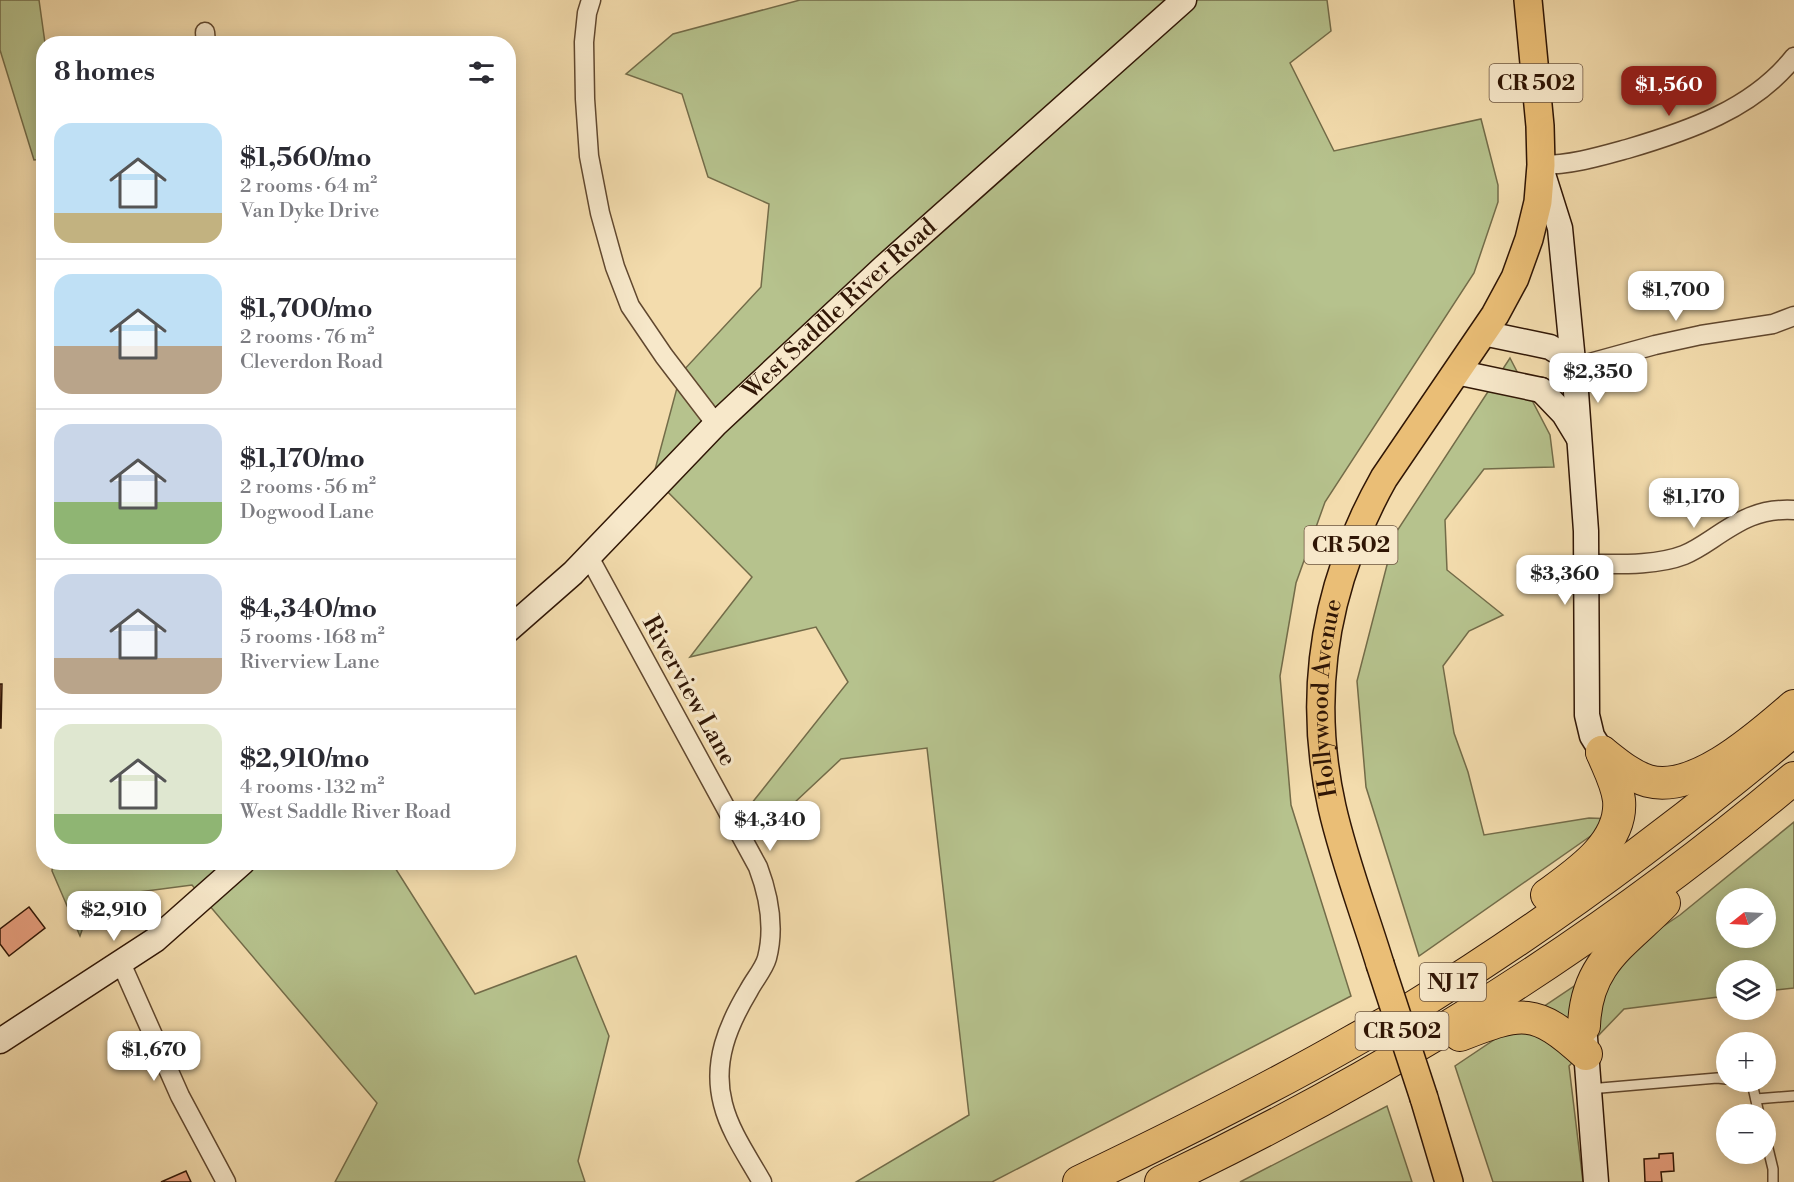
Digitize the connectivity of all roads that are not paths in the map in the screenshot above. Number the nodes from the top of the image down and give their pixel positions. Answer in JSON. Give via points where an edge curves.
{"nodes":[{"id":1,"x":591,"y":0,"type":"edge"},
{"id":2,"x":1184,"y":0,"type":"edge"},
{"id":3,"x":1528,"y":0,"type":"edge"},
{"id":4,"x":1794,"y":58,"type":"edge"},
{"id":5,"x":1541,"y":165,"type":"junction"},
{"id":6,"x":1794,"y":316,"type":"edge"},
{"id":7,"x":1483,"y":333,"type":"junction"},
{"id":8,"x":1574,"y":370,"type":"junction"},
{"id":9,"x":1456,"y":372,"type":"junction"},
{"id":10,"x":1541,"y":390,"type":"junction"},
{"id":11,"x":716,"y":424,"type":"junction"},
{"id":12,"x":1580,"y":442,"type":"junction"},
{"id":13,"x":1794,"y":510,"type":"edge"},
{"id":14,"x":589,"y":557,"type":"junction"},
{"id":15,"x":1586,"y":564,"type":"junction"},
{"id":16,"x":516,"y":623,"type":"edge"},
{"id":17,"x":1794,"y":706,"type":"edge"},
{"id":18,"x":1794,"y":730,"type":"edge"},
{"id":19,"x":1602,"y":752,"type":"junction"},
{"id":20,"x":1794,"y":778,"type":"edge"},
{"id":21,"x":1741,"y":822,"type":"junction"},
{"id":22,"x":234,"y":870,"type":"edge"},
{"id":23,"x":121,"y":963,"type":"junction"},
{"id":24,"x":1461,"y":976,"type":"junction"},
{"id":25,"x":1585,"y":1040,"type":"junction"},
{"id":26,"x":0,"y":1041,"type":"edge"},
{"id":27,"x":1387,"y":1064,"type":"junction"},
{"id":28,"x":1716,"y":1078,"type":"edge"},
{"id":29,"x":1589,"y":1089,"type":"junction"},
{"id":30,"x":1754,"y":1092,"type":"edge"},
{"id":31,"x":1794,"y":1096,"type":"edge"},
{"id":32,"x":1756,"y":1099,"type":"junction"},
{"id":33,"x":1757,"y":1104,"type":"edge"},
{"id":34,"x":1772,"y":1164,"type":"edge"},
{"id":35,"x":226,"y":1182,"type":"edge"},
{"id":36,"x":762,"y":1182,"type":"edge"},
{"id":37,"x":1078,"y":1182,"type":"edge"},
{"id":38,"x":1161,"y":1182,"type":"edge"},
{"id":39,"x":1449,"y":1182,"type":"edge"},
{"id":40,"x":1596,"y":1182,"type":"edge"},
{"id":41,"x":1773,"y":1182,"type":"edge"}],
"edges":[{"from":1,"to":11,"type":"street","via":[[584,42],[589,156],[615,267],[630,306]]},
{"from":2,"to":11,"type":"street","name":"West Saddle River Road","via":[[883,268]]},
{"from":3,"to":5,"type":"main road","name":"Hollywood Avenue","number":"CR 502"},
{"from":4,"to":5,"type":"street","via":[[1748,99],[1688,130],[1584,161]]},
{"from":5,"to":7,"type":"main road","name":"Hollywood Avenue","number":"CR 502","via":[[1529,239],[1515,278]]},
{"from":5,"to":8,"type":"street","name":"Hollywood Avenue","via":[[1560,228]]},
{"from":6,"to":8,"type":"street","via":[[1773,324],[1655,345]]},
{"from":7,"to":8,"type":"street","via":[[1550,347],[1563,355]]},
{"from":7,"to":9,"type":"main road","name":"Hollywood Avenue","number":"CR 502"},
{"from":8,"to":10,"type":"street"},
{"from":8,"to":12,"type":"street","name":"Hollywood Avenue"},
{"from":9,"to":10,"type":"street"},
{"from":9,"to":39,"type":"main road","name":"Hollywood Avenue","number":"CR 502","bridge":true,"via":[[1384,478],[1355,536],[1328,625],[1321,720],[1327,781],[1343,847]]},
{"from":10,"to":12,"type":"street","via":[[1564,414]]},
{"from":11,"to":14,"type":"street","name":"West Saddle River Road"},
{"from":12,"to":15,"type":"street","name":"Hollywood Avenue"},
{"from":13,"to":15,"type":"street","via":[[1745,518],[1677,557]]},
{"from":14,"to":16,"type":"street","name":"West Saddle River Road"},
{"from":14,"to":36,"type":"street","name":"Riverview Lane","via":[[758,867],[766,890],[771,933],[767,960],[734,1015],[719,1061],[722,1103]]},
{"from":15,"to":19,"type":"street","name":"Hollywood Avenue","via":[[1587,715],[1592,736]]},
{"from":17,"to":19,"type":"highway","via":[[1723,761],[1673,783],[1637,777]]},
{"from":18,"to":24,"type":"highway","number":"NJ 17","via":[[1656,840]]},
{"from":19,"to":24,"type":"highway","via":[[1619,802],[1617,822],[1605,844],[1531,907]]},
{"from":20,"to":21,"type":"highway","number":"NJ 17"},
{"from":21,"to":25,"type":"highway","via":[[1616,947],[1591,987],[1584,1013]]},
{"from":21,"to":27,"type":"highway","number":"NJ 17","via":[[1569,949]]},
{"from":22,"to":23,"type":"street","via":[[156,940]]},
{"from":23,"to":26,"type":"street"},
{"from":23,"to":35,"type":"street","via":[[180,1096]]},
{"from":24,"to":37,"type":"highway","number":"NJ 17","via":[[1302,1070]]},
{"from":25,"to":27,"type":"highway","via":[[1520,1016],[1493,1022]]},
{"from":25,"to":29,"type":"street"},
{"from":27,"to":38,"type":"highway","number":"NJ 17","via":[[1279,1124]]},
{"from":28,"to":29,"type":"lane"},
{"from":29,"to":40,"type":"street"},
{"from":30,"to":32,"type":"lane"},
{"from":31,"to":32,"type":"lane"},
{"from":32,"to":33,"type":"lane"},
{"from":34,"to":41,"type":"lane"}]}
